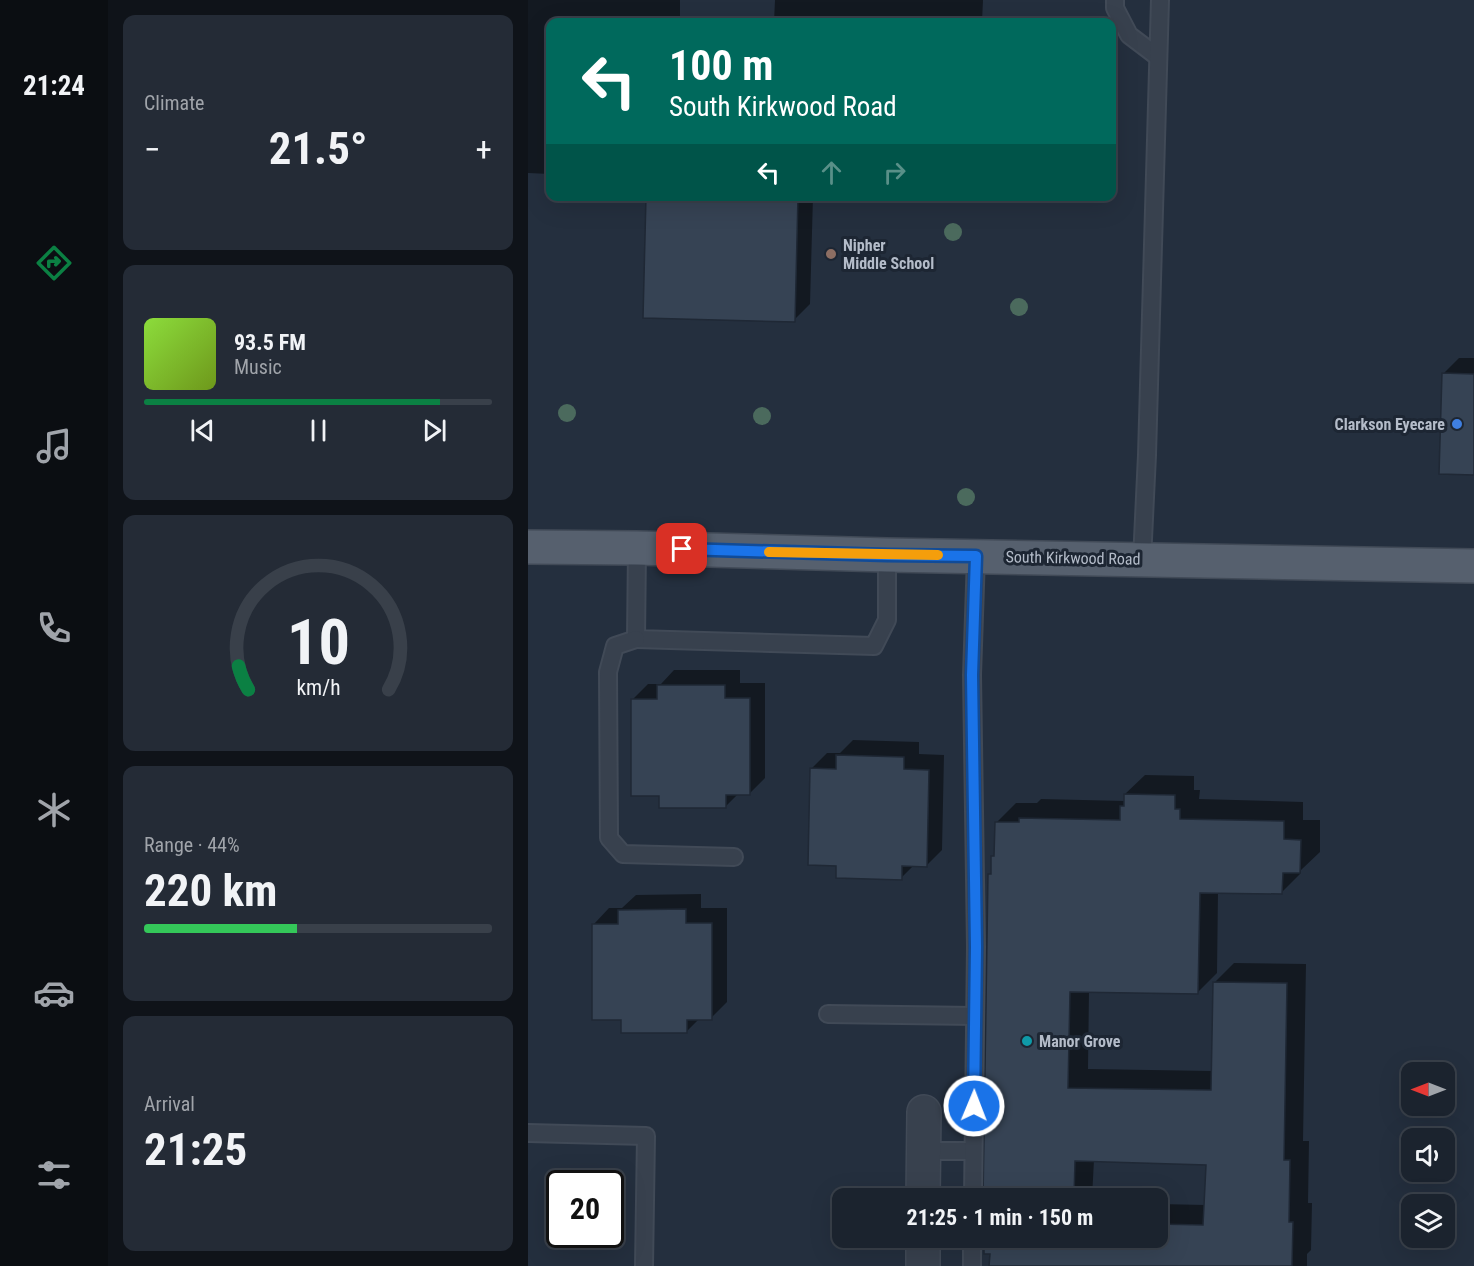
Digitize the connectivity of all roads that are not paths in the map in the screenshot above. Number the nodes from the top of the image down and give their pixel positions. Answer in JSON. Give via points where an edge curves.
{"nodes":[{"id":1,"x":1115,"y":0,"type":"edge"},
{"id":2,"x":1160,"y":0,"type":"edge"},
{"id":3,"x":1158,"y":57,"type":"junction"},
{"id":4,"x":528,"y":547,"type":"edge"},
{"id":5,"x":637,"y":548,"type":"junction"},
{"id":6,"x":887,"y":555,"type":"junction"},
{"id":7,"x":976,"y":556,"type":"junction"},
{"id":8,"x":1142,"y":560,"type":"junction"},
{"id":9,"x":1474,"y":566,"type":"edge"},
{"id":10,"x":636,"y":639,"type":"junction"},
{"id":11,"x":734,"y":856,"type":"dead end"},
{"id":12,"x":828,"y":1014,"type":"dead end"},
{"id":13,"x":975,"y":1016,"type":"junction"},
{"id":14,"x":924,"y":1112,"type":"dead end"},
{"id":15,"x":528,"y":1133,"type":"edge"},
{"id":16,"x":923,"y":1151,"type":"junction"},
{"id":17,"x":974,"y":1151,"type":"junction"},
{"id":18,"x":923,"y":1188,"type":"edge"},
{"id":19,"x":973,"y":1188,"type":"edge"},
{"id":20,"x":923,"y":1248,"type":"edge"},
{"id":21,"x":972,"y":1248,"type":"edge"},
{"id":22,"x":644,"y":1266,"type":"edge"},
{"id":23,"x":923,"y":1266,"type":"edge"},
{"id":24,"x":972,"y":1266,"type":"edge"}],
"edges":[{"from":1,"to":3,"type":"lane","via":[[1115,8],[1129,34]]},
{"from":2,"to":3,"type":"lane"},
{"from":3,"to":8,"type":"lane"},
{"from":4,"to":5,"type":"main road","name":"South Kirkwood Road"},
{"from":5,"to":6,"type":"main road","name":"South Kirkwood Road"},
{"from":5,"to":10,"type":"lane"},
{"from":6,"to":7,"type":"main road","name":"South Kirkwood Road"},
{"from":6,"to":10,"type":"lane","via":[[887,620],[874,646]]},
{"from":7,"to":8,"type":"main road","name":"South Kirkwood Road"},
{"from":7,"to":13,"type":"lane","via":[[972,675]]},
{"from":8,"to":9,"type":"main road","name":"South Kirkwood Road"},
{"from":10,"to":11,"type":"lane","via":[[615,646],[608,672],[609,838],[623,854]]},
{"from":12,"to":13,"type":"lane"},
{"from":13,"to":17,"type":"lane"},
{"from":14,"to":16,"type":"street"},
{"from":15,"to":22,"type":"lane","via":[[646,1136]]},
{"from":16,"to":17,"type":"lane"},
{"from":16,"to":18,"type":"street"},
{"from":17,"to":19,"type":"lane"},
{"from":20,"to":23,"type":"street"},
{"from":21,"to":24,"type":"lane"}]}
